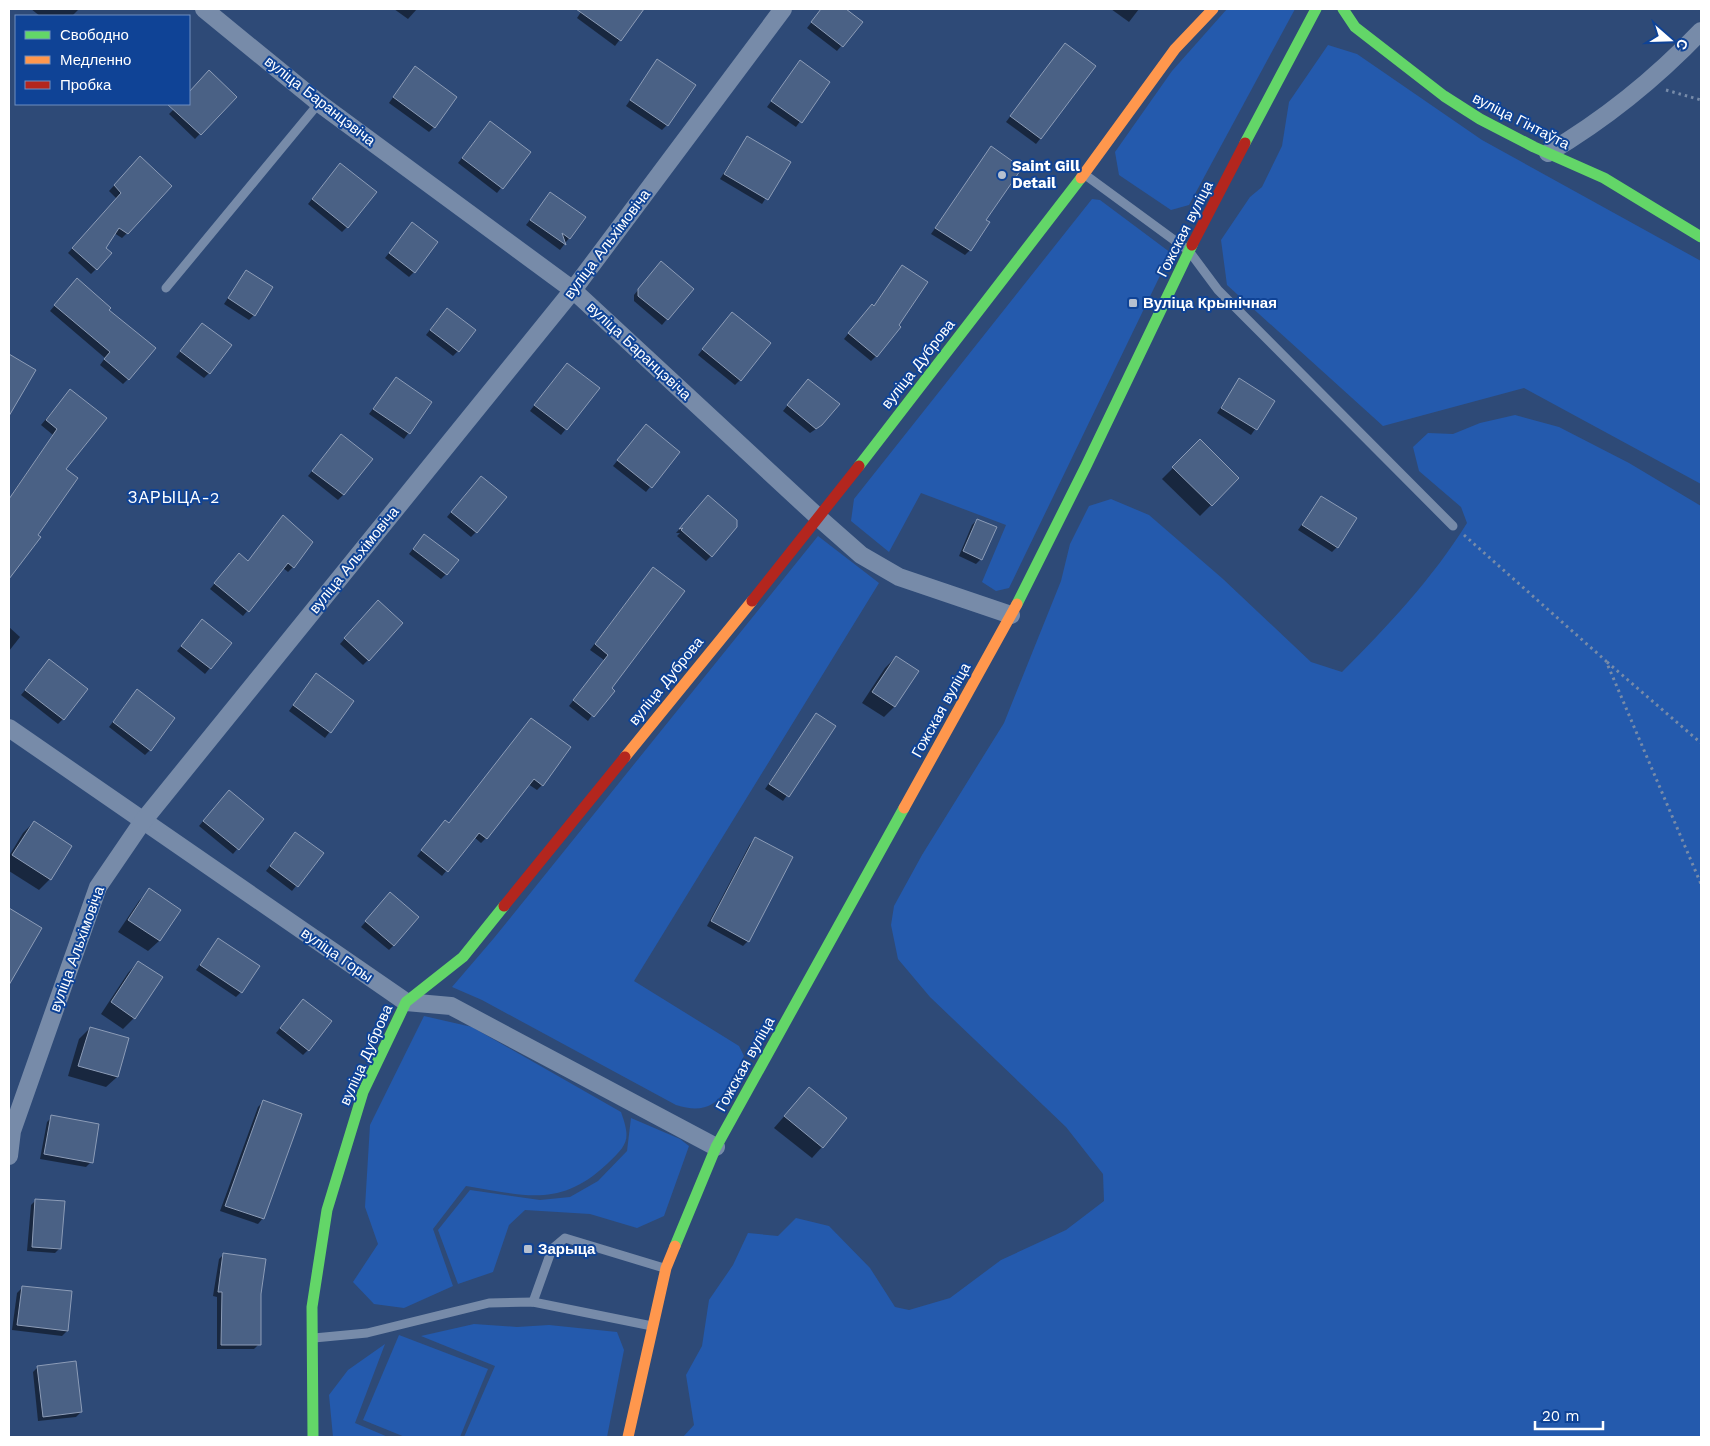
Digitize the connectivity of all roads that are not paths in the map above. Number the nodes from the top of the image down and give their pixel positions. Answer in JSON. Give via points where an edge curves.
{"nodes":[{"id":1,"x":204,"y":9,"type":"edge"},
{"id":2,"x":783,"y":9,"type":"edge"},
{"id":3,"x":1213,"y":9,"type":"edge"},
{"id":4,"x":1316,"y":9,"type":"edge"},
{"id":5,"x":1344,"y":9,"type":"edge"},
{"id":6,"x":1701,"y":31,"type":"edge"},
{"id":7,"x":319,"y":103,"type":"junction"},
{"id":8,"x":1548,"y":153,"type":"junction"},
{"id":9,"x":1084,"y":174,"type":"junction"},
{"id":10,"x":1701,"y":237,"type":"edge"},
{"id":11,"x":1189,"y":251,"type":"junction"},
{"id":12,"x":166,"y":288,"type":"dead end"},
{"id":13,"x":573,"y":290,"type":"junction"},
{"id":14,"x":819,"y":518,"type":"junction"},
{"id":15,"x":1454,"y":526,"type":"road end"},
{"id":16,"x":1011,"y":615,"type":"junction"},
{"id":17,"x":9,"y":728,"type":"edge"},
{"id":18,"x":143,"y":821,"type":"junction"},
{"id":19,"x":406,"y":1002,"type":"junction"},
{"id":20,"x":716,"y":1147,"type":"junction"},
{"id":21,"x":9,"y":1156,"type":"edge"},
{"id":22,"x":666,"y":1268,"type":"junction"},
{"id":23,"x":533,"y":1302,"type":"junction"},
{"id":24,"x":652,"y":1326,"type":"junction"},
{"id":25,"x":312,"y":1338,"type":"junction"},
{"id":26,"x":313,"y":1437,"type":"edge"},
{"id":27,"x":628,"y":1437,"type":"edge"}],
"edges":[{"from":1,"to":7,"type":"street","name":"вуліца Баранцэвіча"},
{"from":2,"to":13,"type":"street","name":"вуліца Альхімовіча"},
{"from":3,"to":9,"type":"street","name":"вуліца Дуброва","via":[[1175,49]]},
{"from":4,"to":11,"type":"street","name":"Гожская вуліца"},
{"from":5,"to":8,"type":"street","name":"вуліца Гінтаўта","via":[[1355,27],[1444,96],[1480,119]]},
{"from":6,"to":8,"type":"street","via":[[1590,128]]},
{"from":7,"to":12,"type":"lane"},
{"from":7,"to":13,"type":"street","name":"вуліца Баранцэвіча"},
{"from":8,"to":10,"type":"street","name":"вуліца Гінтаўта","via":[[1604,178]]},
{"from":9,"to":11,"type":"lane"},
{"from":9,"to":14,"type":"street","name":"вуліца Дуброва"},
{"from":11,"to":15,"type":"lane","via":[[1218,290]]},
{"from":11,"to":16,"type":"street","name":"Гожская вуліца"},
{"from":13,"to":14,"type":"street","name":"вуліца Баранцэвіча"},
{"from":13,"to":18,"type":"street","name":"вуліца Альхімовіча"},
{"from":14,"to":16,"type":"street","name":"вуліца Баранцэвіча","via":[[861,556],[899,577]]},
{"from":14,"to":19,"type":"street","name":"вуліца Дуброва","via":[[463,957]]},
{"from":16,"to":20,"type":"street","name":"Гожская вуліца"},
{"from":17,"to":18,"type":"street","name":"вуліца Горы"},
{"from":18,"to":19,"type":"street","name":"вуліца Горы"},
{"from":18,"to":21,"type":"street","name":"вуліца Альхімовіча","via":[[98,887],[12,1132]]},
{"from":19,"to":20,"type":"street","name":"вуліца Горы","via":[[451,1006]]},
{"from":19,"to":25,"type":"street","name":"вуліца Дуброва","via":[[363,1092],[327,1210],[312,1307]]},
{"from":20,"to":22,"type":"street","name":"Гожская вуліца"},
{"from":22,"to":23,"type":"lane","via":[[565,1238],[552,1248]]},
{"from":22,"to":24,"type":"street","name":"Гожская вуліца"},
{"from":23,"to":24,"type":"lane"},
{"from":23,"to":25,"type":"lane","via":[[490,1303],[368,1333]]},
{"from":24,"to":27,"type":"street","name":"Гожская вуліца"},
{"from":25,"to":26,"type":"street","name":"вуліца Дуброва"}]}
